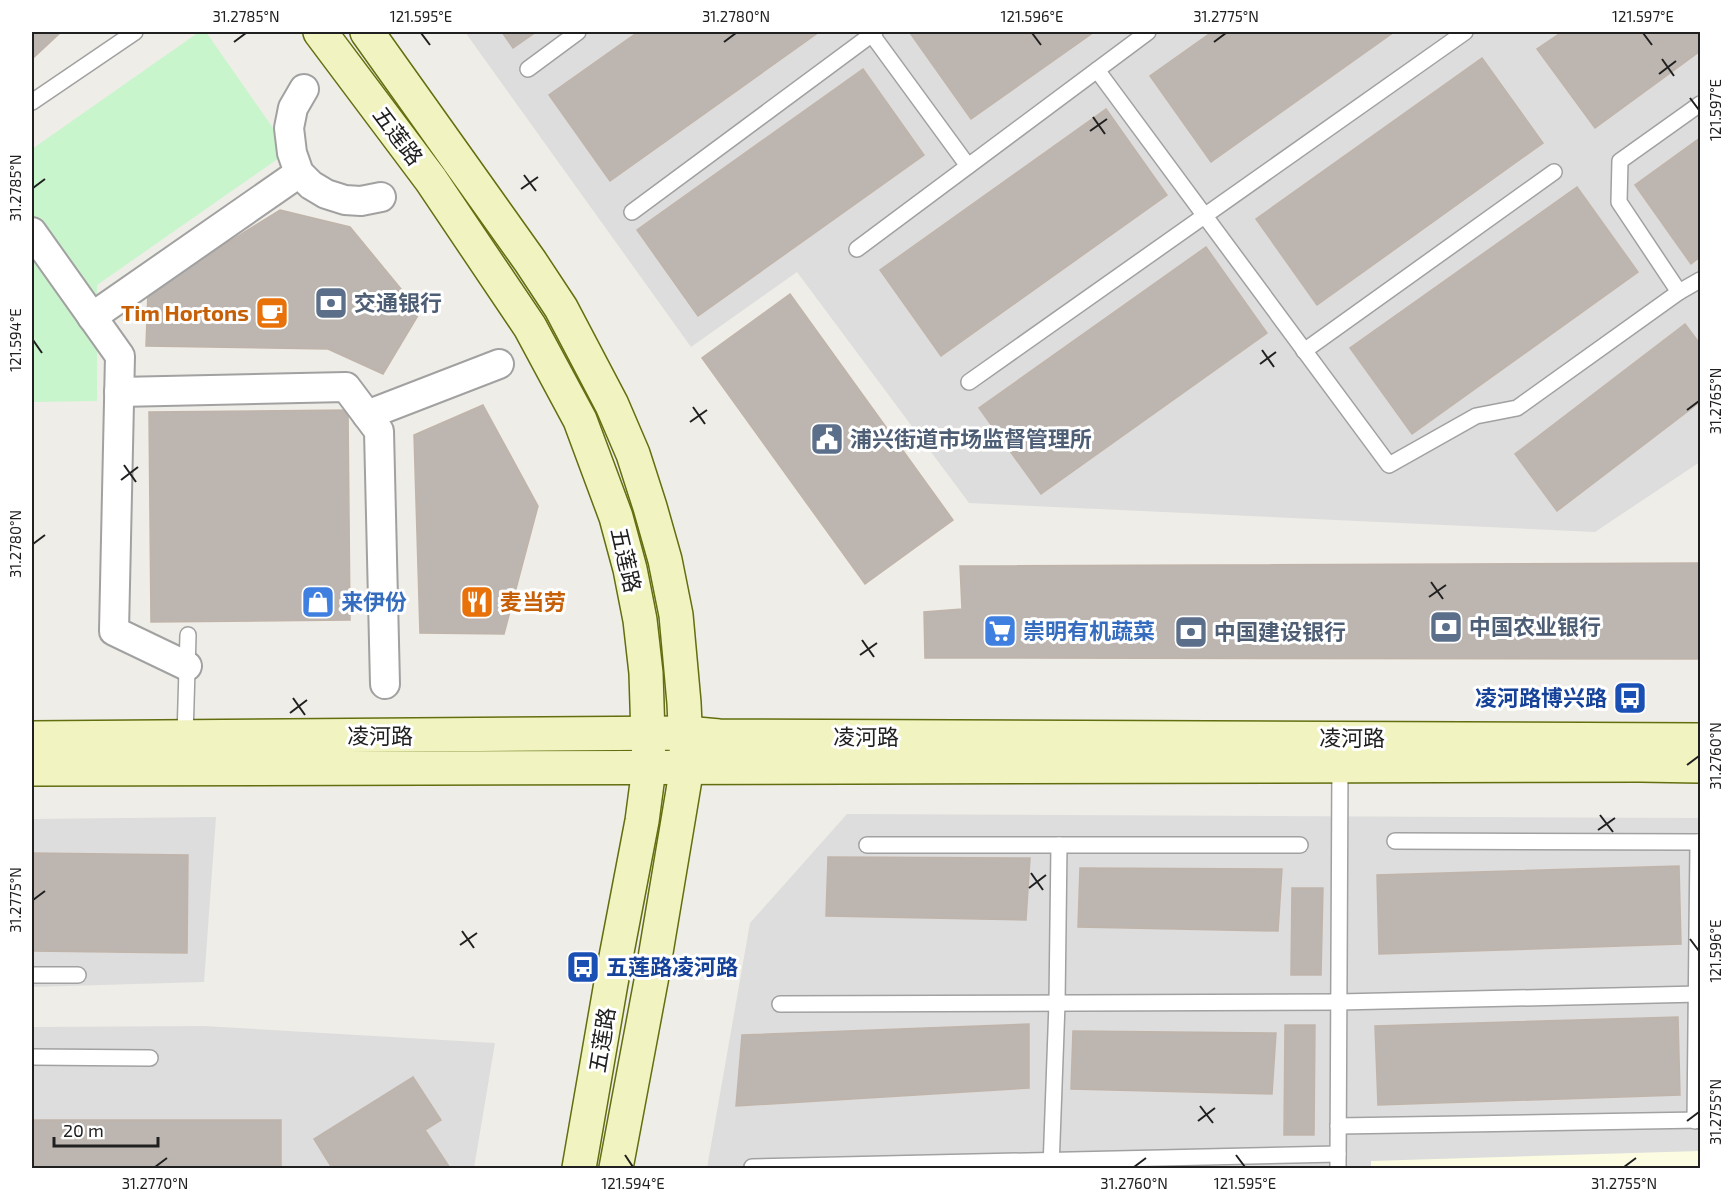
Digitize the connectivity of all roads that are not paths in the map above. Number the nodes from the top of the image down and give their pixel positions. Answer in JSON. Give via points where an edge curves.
{"nodes":[{"id":1,"x":135,"y":32,"type":"edge"},
{"id":2,"x":320,"y":32,"type":"edge"},
{"id":3,"x":367,"y":32,"type":"edge"},
{"id":4,"x":578,"y":32,"type":"edge"},
{"id":5,"x":872,"y":32,"type":"edge"},
{"id":6,"x":1148,"y":32,"type":"edge"},
{"id":7,"x":1465,"y":32,"type":"edge"},
{"id":8,"x":528,"y":69,"type":"dead end"},
{"id":9,"x":1097,"y":70,"type":"junction"},
{"id":10,"x":304,"y":89,"type":"dead end"},
{"id":11,"x":32,"y":102,"type":"edge"},
{"id":12,"x":1701,"y":104,"type":"edge"},
{"id":13,"x":968,"y":166,"type":"junction"},
{"id":14,"x":1554,"y":172,"type":"dead end"},
{"id":15,"x":299,"y":173,"type":"junction"},
{"id":16,"x":381,"y":197,"type":"dead end"},
{"id":17,"x":632,"y":212,"type":"dead end"},
{"id":18,"x":1205,"y":216,"type":"junction"},
{"id":19,"x":32,"y":232,"type":"edge"},
{"id":20,"x":856,"y":249,"type":"dead end"},
{"id":21,"x":1701,"y":280,"type":"edge"},
{"id":22,"x":1679,"y":292,"type":"junction"},
{"id":23,"x":92,"y":317,"type":"junction"},
{"id":24,"x":1304,"y":351,"type":"junction"},
{"id":25,"x":500,"y":364,"type":"dead end"},
{"id":26,"x":969,"y":382,"type":"dead end"},
{"id":27,"x":119,"y":392,"type":"junction"},
{"id":28,"x":367,"y":415,"type":"junction"},
{"id":29,"x":188,"y":635,"type":"dead end"},
{"id":30,"x":187,"y":666,"type":"junction"},
{"id":31,"x":385,"y":684,"type":"dead end"},
{"id":32,"x":686,"y":733,"type":"junction"},
{"id":33,"x":649,"y":734,"type":"junction"},
{"id":34,"x":185,"y":737,"type":"junction"},
{"id":35,"x":32,"y":738,"type":"edge"},
{"id":36,"x":1701,"y":740,"type":"edge"},
{"id":37,"x":1340,"y":766,"type":"junction"},
{"id":38,"x":1701,"y":766,"type":"edge"},
{"id":39,"x":687,"y":767,"type":"junction"},
{"id":40,"x":650,"y":768,"type":"junction"},
{"id":41,"x":32,"y":770,"type":"edge"},
{"id":42,"x":1395,"y":841,"type":"dead end"},
{"id":43,"x":1699,"y":842,"type":"edge"},
{"id":44,"x":867,"y":845,"type":"dead end"},
{"id":45,"x":1059,"y":845,"type":"junction"},
{"id":46,"x":1300,"y":845,"type":"dead end"},
{"id":47,"x":32,"y":975,"type":"edge"},
{"id":48,"x":78,"y":975,"type":"dead end"},
{"id":49,"x":1699,"y":994,"type":"edge"},
{"id":50,"x":1339,"y":1002,"type":"junction"},
{"id":51,"x":1057,"y":1003,"type":"junction"},
{"id":52,"x":780,"y":1004,"type":"dead end"},
{"id":53,"x":32,"y":1058,"type":"edge"},
{"id":54,"x":150,"y":1058,"type":"dead end"},
{"id":55,"x":1698,"y":1120,"type":"edge"},
{"id":56,"x":1338,"y":1126,"type":"junction"},
{"id":57,"x":1338,"y":1161,"type":"edge"},
{"id":58,"x":1052,"y":1165,"type":"edge"},
{"id":59,"x":752,"y":1167,"type":"edge"},
{"id":60,"x":579,"y":1168,"type":"edge"},
{"id":61,"x":616,"y":1168,"type":"edge"}],
"edges":[{"from":1,"to":11,"type":"lane"},
{"from":2,"to":33,"type":"street","name":"五莲路","via":[[501,281],[580,420],[616,517],[630,569],[640,620]]},
{"from":3,"to":32,"type":"street","name":"五莲路","via":[[531,261],[561,308],[612,405],[633,454],[665,560],[676,615]]},
{"from":4,"to":8,"type":"lane"},
{"from":5,"to":13,"type":"lane"},
{"from":5,"to":17,"type":"lane"},
{"from":6,"to":9,"type":"lane"},
{"from":7,"to":18,"type":"lane"},
{"from":9,"to":13,"type":"lane"},
{"from":9,"to":18,"type":"lane"},
{"from":10,"to":15,"type":"street","via":[[293,108],[289,128]]},
{"from":12,"to":22,"type":"lane","via":[[1620,161],[1619,202]]},
{"from":13,"to":20,"type":"lane"},
{"from":14,"to":24,"type":"lane"},
{"from":15,"to":16,"type":"street","via":[[311,185],[345,201]]},
{"from":15,"to":23,"type":"street"},
{"from":18,"to":24,"type":"lane"},
{"from":18,"to":26,"type":"lane"},
{"from":19,"to":23,"type":"street"},
{"from":21,"to":22,"type":"lane"},
{"from":22,"to":24,"type":"lane","via":[[1517,408],[1476,416],[1389,465]]},
{"from":23,"to":27,"type":"street","via":[[120,356]]},
{"from":25,"to":28,"type":"street"},
{"from":27,"to":28,"type":"street","via":[[346,387]]},
{"from":27,"to":30,"type":"street","via":[[114,632]]},
{"from":28,"to":31,"type":"street","via":[[379,430]]},
{"from":29,"to":30,"type":"lane"},
{"from":30,"to":34,"type":"lane"},
{"from":32,"to":33,"type":"street","name":"凌河路"},
{"from":32,"to":36,"type":"street","name":"凌河路"},
{"from":32,"to":39,"type":"street","name":"五莲路"},
{"from":33,"to":34,"type":"street","name":"凌河路"},
{"from":33,"to":40,"type":"street","name":"五莲路"},
{"from":34,"to":35,"type":"street","name":"凌河路"},
{"from":37,"to":38,"type":"street","name":"凌河路"},
{"from":37,"to":39,"type":"street","name":"凌河路"},
{"from":37,"to":50,"type":"lane"},
{"from":39,"to":40,"type":"street","name":"凌河路"},
{"from":39,"to":61,"type":"street","name":"五莲路"},
{"from":40,"to":41,"type":"street","name":"凌河路"},
{"from":40,"to":60,"type":"street","name":"五莲路"},
{"from":42,"to":43,"type":"lane"},
{"from":43,"to":49,"type":"lane"},
{"from":44,"to":45,"type":"lane"},
{"from":45,"to":46,"type":"lane"},
{"from":45,"to":51,"type":"lane"},
{"from":47,"to":48,"type":"lane"},
{"from":49,"to":50,"type":"lane"},
{"from":49,"to":55,"type":"lane"},
{"from":50,"to":51,"type":"lane"},
{"from":50,"to":56,"type":"lane"},
{"from":51,"to":52,"type":"lane"},
{"from":51,"to":58,"type":"lane"},
{"from":53,"to":54,"type":"lane"},
{"from":55,"to":56,"type":"lane"},
{"from":56,"to":57,"type":"lane"},
{"from":57,"to":58,"type":"lane"},
{"from":58,"to":59,"type":"lane"}]}
